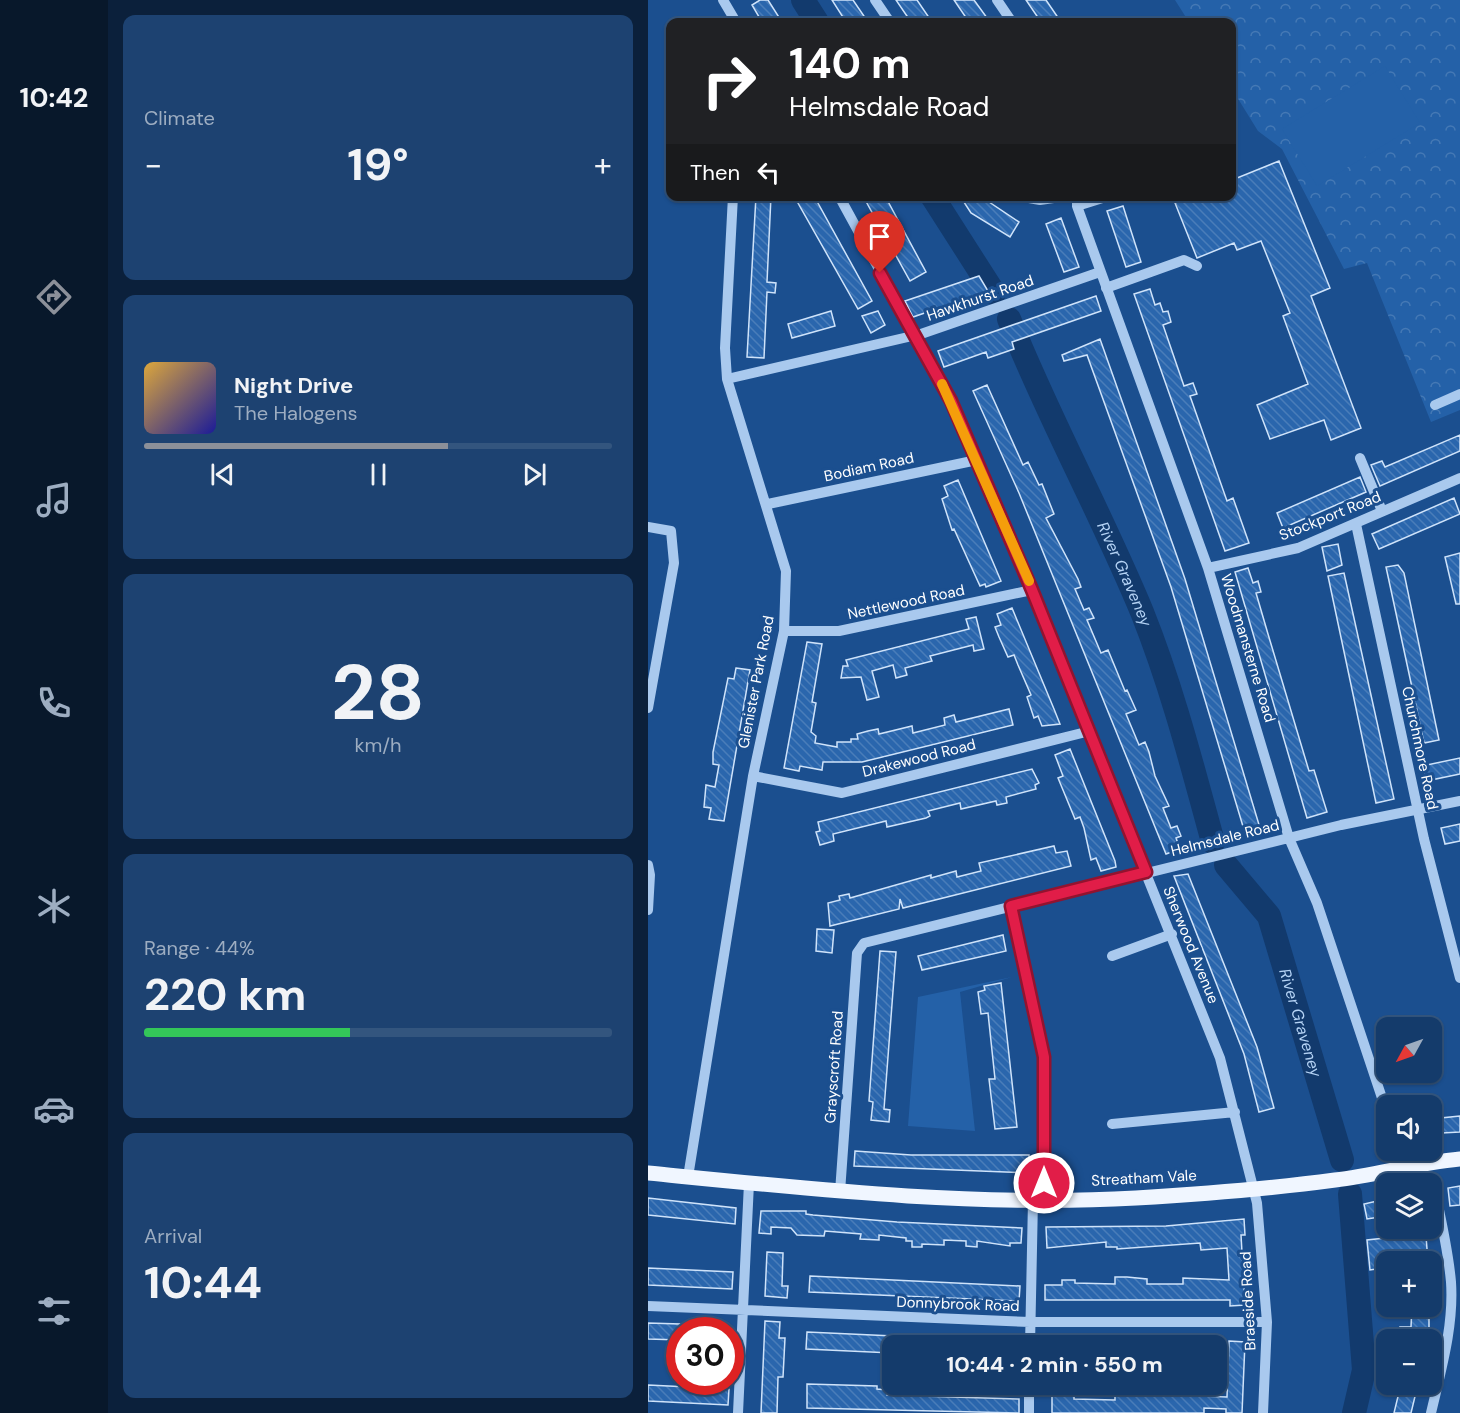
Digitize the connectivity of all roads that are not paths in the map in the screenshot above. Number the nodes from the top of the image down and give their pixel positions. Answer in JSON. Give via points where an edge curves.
{"nodes":[{"id":1,"x":723,"y":0,"type":"edge"},
{"id":2,"x":875,"y":0,"type":"edge"},
{"id":3,"x":996,"y":0,"type":"edge"},
{"id":4,"x":734,"y":18,"type":"edge"},
{"id":5,"x":887,"y":18,"type":"edge"},
{"id":6,"x":1009,"y":18,"type":"edge"},
{"id":7,"x":733,"y":201,"type":"edge"},
{"id":8,"x":842,"y":201,"type":"edge"},
{"id":9,"x":1077,"y":201,"type":"edge"},
{"id":10,"x":1197,"y":266,"type":"dead end"},
{"id":11,"x":1100,"y":272,"type":"junction"},
{"id":12,"x":1106,"y":288,"type":"junction"},
{"id":13,"x":914,"y":335,"type":"junction"},
{"id":14,"x":727,"y":379,"type":"junction"},
{"id":15,"x":1460,"y":394,"type":"edge"},
{"id":16,"x":1435,"y":405,"type":"dead end"},
{"id":17,"x":1360,"y":458,"type":"dead end"},
{"id":18,"x":977,"y":460,"type":"junction"},
{"id":19,"x":1460,"y":478,"type":"edge"},
{"id":20,"x":768,"y":504,"type":"junction"},
{"id":21,"x":1382,"y":511,"type":"junction"},
{"id":22,"x":1356,"y":524,"type":"junction"},
{"id":23,"x":648,"y":526,"type":"edge"},
{"id":24,"x":1208,"y":568,"type":"junction"},
{"id":25,"x":1032,"y":590,"type":"junction"},
{"id":26,"x":784,"y":631,"type":"junction"},
{"id":27,"x":651,"y":671,"type":"edge"},
{"id":28,"x":648,"y":708,"type":"edge"},
{"id":29,"x":1090,"y":731,"type":"junction"},
{"id":30,"x":753,"y":776,"type":"junction"},
{"id":31,"x":1460,"y":801,"type":"edge"},
{"id":32,"x":1418,"y":810,"type":"junction"},
{"id":33,"x":1289,"y":838,"type":"junction"},
{"id":34,"x":648,"y":865,"type":"edge"},
{"id":35,"x":1146,"y":872,"type":"junction"},
{"id":36,"x":1011,"y":906,"type":"junction"},
{"id":37,"x":648,"y":910,"type":"edge"},
{"id":38,"x":1172,"y":934,"type":"junction"},
{"id":39,"x":860,"y":945,"type":"joint"},
{"id":40,"x":1112,"y":956,"type":"dead end"},
{"id":41,"x":1460,"y":978,"type":"edge"},
{"id":42,"x":1381,"y":1095,"type":"edge"},
{"id":43,"x":1235,"y":1112,"type":"junction"},
{"id":44,"x":1112,"y":1124,"type":"dead end"},
{"id":45,"x":1460,"y":1159,"type":"edge"},
{"id":46,"x":1403,"y":1161,"type":"edge"},
{"id":47,"x":1404,"y":1166,"type":"junction"},
{"id":48,"x":648,"y":1173,"type":"edge"},
{"id":49,"x":688,"y":1177,"type":"junction"},
{"id":50,"x":749,"y":1183,"type":"junction"},
{"id":51,"x":1255,"y":1188,"type":"junction"},
{"id":52,"x":840,"y":1192,"type":"junction"},
{"id":53,"x":1039,"y":1200,"type":"junction"},
{"id":54,"x":1442,"y":1223,"type":"edge"},
{"id":55,"x":1455,"y":1282,"type":"edge"},
{"id":56,"x":648,"y":1306,"type":"edge"},
{"id":57,"x":744,"y":1310,"type":"junction"},
{"id":58,"x":1030,"y":1322,"type":"junction"},
{"id":59,"x":1267,"y":1322,"type":"junction"},
{"id":60,"x":1030,"y":1335,"type":"edge"},
{"id":61,"x":1029,"y":1395,"type":"edge"},
{"id":62,"x":738,"y":1413,"type":"edge"},
{"id":63,"x":1029,"y":1413,"type":"edge"},
{"id":64,"x":1263,"y":1413,"type":"edge"},
{"id":65,"x":1431,"y":1413,"type":"edge"}],
"edges":[{"from":1,"to":4,"type":"street"},
{"from":2,"to":5,"type":"street"},
{"from":3,"to":6,"type":"street"},
{"from":7,"to":14,"type":"street","name":"Glenister Park Road","via":[[724,348]]},
{"from":8,"to":13,"type":"street","name":"Sherwood Avenue"},
{"from":9,"to":11,"type":"street","name":"Woodmansterne Road"},
{"from":10,"to":12,"type":"street","via":[[1184,260]]},
{"from":11,"to":12,"type":"street","name":"Woodmansterne Road"},
{"from":11,"to":13,"type":"street","name":"Hawkhurst Road"},
{"from":12,"to":24,"type":"street","name":"Woodmansterne Road"},
{"from":13,"to":14,"type":"street","name":"Hawkhurst Road"},
{"from":13,"to":18,"type":"street","name":"Sherwood Avenue","via":[[951,401]]},
{"from":14,"to":20,"type":"street","name":"Glenister Park Road"},
{"from":15,"to":16,"type":"street"},
{"from":17,"to":21,"type":"street"},
{"from":18,"to":20,"type":"street","name":"Bodiam Road"},
{"from":18,"to":25,"type":"street","name":"Sherwood Avenue"},
{"from":19,"to":21,"type":"street","name":"Stockport Road"},
{"from":20,"to":26,"type":"street","name":"Glenister Park Road","via":[[786,571]]},
{"from":21,"to":22,"type":"street","name":"Stockport Road"},
{"from":22,"to":24,"type":"street","name":"Stockport Road","via":[[1287,551]]},
{"from":22,"to":32,"type":"street","name":"Churchmore Road"},
{"from":23,"to":27,"type":"street","via":[[670,531],[674,563]]},
{"from":24,"to":33,"type":"street","name":"Woodmansterne Road"},
{"from":25,"to":26,"type":"street","name":"Nettlewood Road","via":[[839,632]]},
{"from":25,"to":29,"type":"street","name":"Sherwood Avenue"},
{"from":26,"to":30,"type":"street","name":"Glenister Park Road"},
{"from":27,"to":28,"type":"street"},
{"from":29,"to":30,"type":"street","name":"Drakewood Road","via":[[842,793]]},
{"from":29,"to":35,"type":"street","name":"Sherwood Avenue"},
{"from":30,"to":49,"type":"street","name":"Glenister Park Road"},
{"from":31,"to":32,"type":"street","name":"Helmsdale Road"},
{"from":32,"to":33,"type":"street","name":"Helmsdale Road"},
{"from":32,"to":41,"type":"street","name":"Churchmore Road"},
{"from":33,"to":35,"type":"street","name":"Helmsdale Road"},
{"from":33,"to":42,"type":"street","name":"Woodmansterne Road","via":[[1317,903]]},
{"from":34,"to":37,"type":"street"},
{"from":35,"to":36,"type":"street","name":"Helmsdale Road"},
{"from":35,"to":38,"type":"street","name":"Sherwood Avenue"},
{"from":36,"to":39,"type":"street","name":"Helmsdale Road"},
{"from":36,"to":53,"type":"street","via":[[1044,1057]]},
{"from":38,"to":40,"type":"street"},
{"from":38,"to":43,"type":"street","name":"Sherwood Avenue","via":[[1220,1058]]},
{"from":39,"to":52,"type":"street","name":"Grayscroft Road"},
{"from":43,"to":44,"type":"street"},
{"from":43,"to":51,"type":"street","name":"Sherwood Avenue"},
{"from":45,"to":47,"type":"main road","name":"Streatham Vale"},
{"from":46,"to":47,"type":"street"},
{"from":47,"to":51,"type":"main road","name":"Streatham Vale","via":[[1336,1180]]},
{"from":48,"to":49,"type":"main road","name":"Streatham Vale"},
{"from":49,"to":50,"type":"main road","name":"Streatham Vale"},
{"from":50,"to":52,"type":"main road","name":"Streatham Vale"},
{"from":50,"to":57,"type":"street"},
{"from":51,"to":53,"type":"main road","name":"Streatham Vale","via":[[1135,1198]]},
{"from":51,"to":59,"type":"street","name":"Braeside Road"},
{"from":52,"to":53,"type":"main road","name":"Streatham Vale"},
{"from":53,"to":58,"type":"street"},
{"from":54,"to":55,"type":"street"},
{"from":55,"to":65,"type":"street","via":[[1444,1360]]},
{"from":56,"to":57,"type":"street","name":"Donnybrook Road"},
{"from":57,"to":58,"type":"street","name":"Donnybrook Road"},
{"from":57,"to":62,"type":"street"},
{"from":58,"to":59,"type":"street","name":"Donnybrook Road"},
{"from":58,"to":60,"type":"street"},
{"from":59,"to":64,"type":"street","name":"Braeside Road"},
{"from":61,"to":63,"type":"street"}]}
